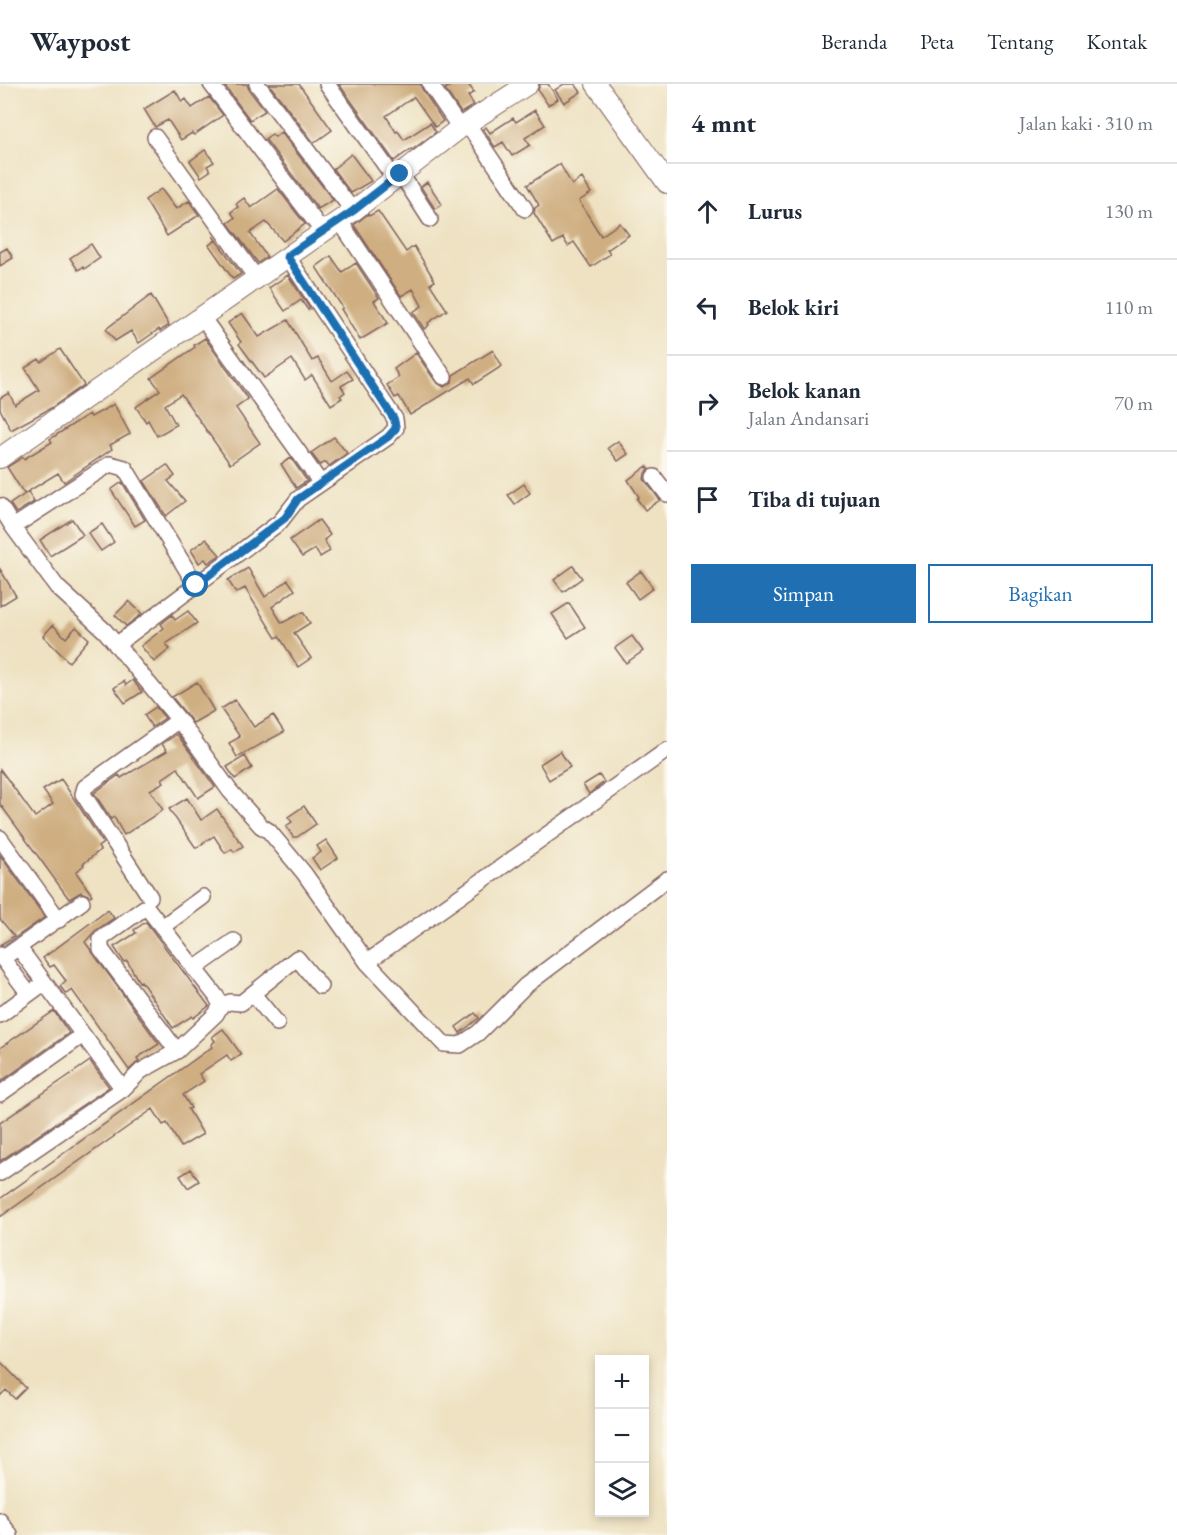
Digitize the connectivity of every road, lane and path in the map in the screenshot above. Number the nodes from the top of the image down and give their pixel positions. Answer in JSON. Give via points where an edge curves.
{"nodes":[{"id":1,"x":212,"y":84,"type":"edge"},
{"id":2,"x":257,"y":84,"type":"edge"},
{"id":3,"x":327,"y":84,"type":"edge"},
{"id":4,"x":430,"y":84,"type":"edge"},
{"id":5,"x":528,"y":84,"type":"edge"},
{"id":6,"x":596,"y":84,"type":"edge"},
{"id":7,"x":464,"y":125,"type":"junction"},
{"id":8,"x":155,"y":137,"type":"dead end"},
{"id":9,"x":398,"y":176,"type":"junction"},
{"id":10,"x":667,"y":183,"type":"edge"},
{"id":11,"x":525,"y":209,"type":"dead end"},
{"id":12,"x":346,"y":215,"type":"junction"},
{"id":13,"x":430,"y":219,"type":"dead end"},
{"id":14,"x":323,"y":232,"type":"junction"},
{"id":15,"x":287,"y":256,"type":"junction"},
{"id":16,"x":257,"y":279,"type":"junction"},
{"id":17,"x":202,"y":317,"type":"junction"},
{"id":18,"x":444,"y":377,"type":"dead end"},
{"id":19,"x":0,"y":458,"type":"edge"},
{"id":20,"x":654,"y":477,"type":"dead end"},
{"id":21,"x":321,"y":482,"type":"junction"},
{"id":22,"x":667,"y":495,"type":"edge"},
{"id":23,"x":0,"y":506,"type":"edge"},
{"id":24,"x":13,"y":527,"type":"junction"},
{"id":25,"x":196,"y":585,"type":"junction"},
{"id":26,"x":116,"y":645,"type":"junction"},
{"id":27,"x":179,"y":720,"type":"junction"},
{"id":28,"x":667,"y":750,"type":"edge"},
{"id":29,"x":0,"y":838,"type":"edge"},
{"id":30,"x":667,"y":879,"type":"edge"},
{"id":31,"x":150,"y":897,"type":"dead end"},
{"id":32,"x":203,"y":897,"type":"dead end"},
{"id":33,"x":82,"y":902,"type":"dead end"},
{"id":34,"x":59,"y":920,"type":"junction"},
{"id":35,"x":162,"y":927,"type":"junction"},
{"id":36,"x":234,"y":941,"type":"dead end"},
{"id":37,"x":19,"y":948,"type":"junction"},
{"id":38,"x":1,"y":957,"type":"edge"},
{"id":39,"x":367,"y":962,"type":"junction"},
{"id":40,"x":194,"y":969,"type":"junction"},
{"id":41,"x":44,"y":983,"type":"junction"},
{"id":42,"x":320,"y":986,"type":"dead end"},
{"id":43,"x":29,"y":994,"type":"junction"},
{"id":44,"x":253,"y":994,"type":"junction"},
{"id":45,"x":221,"y":1005,"type":"junction"},
{"id":46,"x":0,"y":1015,"type":"edge"},
{"id":47,"x":277,"y":1023,"type":"dead end"},
{"id":48,"x":83,"y":1035,"type":"junction"},
{"id":49,"x":177,"y":1051,"type":"junction"},
{"id":50,"x":123,"y":1089,"type":"junction"},
{"id":51,"x":0,"y":1094,"type":"edge"},
{"id":52,"x":0,"y":1173,"type":"edge"},
{"id":53,"x":0,"y":1521,"type":"edge"},
{"id":54,"x":10,"y":1535,"type":"edge"}],
"edges":[{"from":1,"to":14,"type":"street"},
{"from":2,"to":12,"type":"street"},
{"from":3,"to":9,"type":"street"},
{"from":4,"to":7,"type":"street"},
{"from":5,"to":7,"type":"street"},
{"from":6,"to":10,"type":"street"},
{"from":7,"to":9,"type":"street"},
{"from":7,"to":11,"type":"street"},
{"from":8,"to":16,"type":"street"},
{"from":9,"to":12,"type":"street"},
{"from":9,"to":13,"type":"street"},
{"from":12,"to":14,"type":"street"},
{"from":12,"to":18,"type":"street"},
{"from":14,"to":15,"type":"street"},
{"from":15,"to":16,"type":"street"},
{"from":15,"to":21,"type":"street","via":[[394,419],[396,428]]},
{"from":16,"to":17,"type":"street"},
{"from":17,"to":19,"type":"street"},
{"from":17,"to":21,"type":"street"},
{"from":20,"to":22,"type":"street"},
{"from":21,"to":25,"type":"street","via":[[298,499],[285,518]]},
{"from":23,"to":24,"type":"street"},
{"from":24,"to":25,"type":"street","via":[[110,464],[118,465],[125,468]]},
{"from":24,"to":26,"type":"street","via":[[57,587]]},
{"from":25,"to":26,"type":"street"},
{"from":26,"to":27,"type":"street"},
{"from":27,"to":31,"type":"street","via":[[85,787],[83,794]]},
{"from":27,"to":39,"type":"street","via":[[230,791],[304,873]]},
{"from":28,"to":39,"type":"street"},
{"from":29,"to":34,"type":"street"},
{"from":30,"to":39,"type":"street","via":[[525,986],[487,1025],[460,1044],[440,1041]]},
{"from":32,"to":35,"type":"street"},
{"from":33,"to":34,"type":"street"},
{"from":34,"to":37,"type":"street"},
{"from":35,"to":40,"type":"street"},
{"from":35,"to":49,"type":"street","via":[[144,908],[101,939],[100,945]]},
{"from":36,"to":40,"type":"street"},
{"from":37,"to":38,"type":"street"},
{"from":37,"to":41,"type":"street"},
{"from":38,"to":43,"type":"street"},
{"from":40,"to":45,"type":"street"},
{"from":41,"to":43,"type":"street"},
{"from":41,"to":48,"type":"street"},
{"from":42,"to":44,"type":"street","via":[[297,958]]},
{"from":43,"to":46,"type":"street"},
{"from":44,"to":45,"type":"street","via":[[241,1003]]},
{"from":44,"to":47,"type":"street"},
{"from":45,"to":49,"type":"street"},
{"from":48,"to":50,"type":"street"},
{"from":48,"to":51,"type":"street"},
{"from":49,"to":50,"type":"street","via":[[141,1071]]},
{"from":50,"to":52,"type":"street"},
{"from":53,"to":54,"type":"street"}]}
